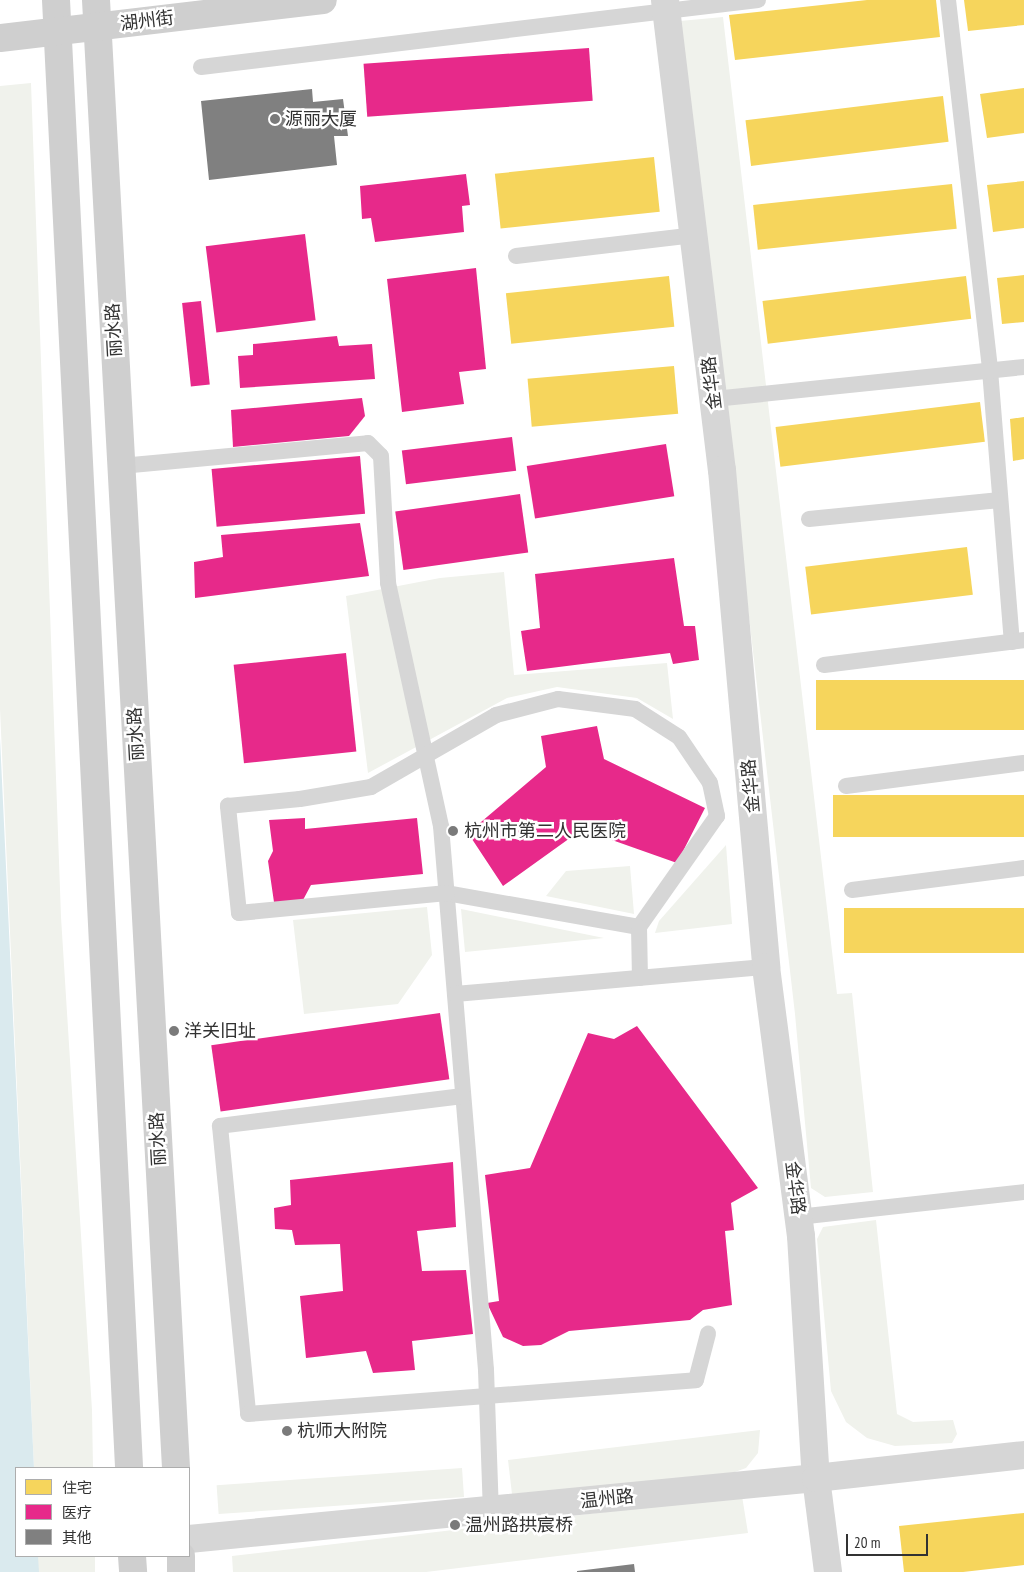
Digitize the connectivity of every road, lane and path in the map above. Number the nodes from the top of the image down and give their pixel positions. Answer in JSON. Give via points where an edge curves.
{"nodes":[{"id":1,"x":56,"y":0,"type":"edge"},
{"id":2,"x":96,"y":0,"type":"edge"},
{"id":3,"x":323,"y":0,"type":"edge"},
{"id":4,"x":758,"y":0,"type":"edge"},
{"id":5,"x":948,"y":0,"type":"edge"},
{"id":6,"x":666,"y":6,"type":"edge"},
{"id":7,"x":0,"y":38,"type":"edge"},
{"id":8,"x":201,"y":67,"type":"dead end"},
{"id":9,"x":694,"y":236,"type":"junction"},
{"id":10,"x":516,"y":256,"type":"dead end"},
{"id":11,"x":1024,"y":367,"type":"edge"},
{"id":12,"x":990,"y":370,"type":"junction"},
{"id":13,"x":714,"y":399,"type":"junction"},
{"id":14,"x":121,"y":466,"type":"junction"},
{"id":15,"x":1000,"y":500,"type":"junction"},
{"id":16,"x":809,"y":518,"type":"dead end"},
{"id":17,"x":1018,"y":641,"type":"edge"},
{"id":18,"x":824,"y":665,"type":"dead end"},
{"id":19,"x":426,"y":757,"type":"junction"},
{"id":20,"x":1024,"y":762,"type":"edge"},
{"id":21,"x":846,"y":786,"type":"dead end"},
{"id":22,"x":1024,"y":868,"type":"edge"},
{"id":23,"x":852,"y":890,"type":"dead end"},
{"id":24,"x":447,"y":893,"type":"junction"},
{"id":25,"x":639,"y":927,"type":"junction"},
{"id":26,"x":766,"y":967,"type":"junction"},
{"id":27,"x":640,"y":978,"type":"junction"},
{"id":28,"x":455,"y":994,"type":"junction"},
{"id":29,"x":463,"y":1096,"type":"junction"},
{"id":30,"x":1024,"y":1192,"type":"edge"},
{"id":31,"x":798,"y":1217,"type":"junction"},
{"id":32,"x":708,"y":1334,"type":"dead end"},
{"id":33,"x":487,"y":1396,"type":"junction"},
{"id":34,"x":1024,"y":1455,"type":"edge"},
{"id":35,"x":128,"y":1467,"type":"edge"},
{"id":36,"x":176,"y":1467,"type":"edge"},
{"id":37,"x":816,"y":1478,"type":"junction"},
{"id":38,"x":491,"y":1510,"type":"junction"},
{"id":39,"x":190,"y":1539,"type":"edge"},
{"id":40,"x":132,"y":1557,"type":"edge"},
{"id":41,"x":180,"y":1557,"type":"edge"},
{"id":42,"x":133,"y":1572,"type":"edge"},
{"id":43,"x":181,"y":1572,"type":"edge"},
{"id":44,"x":828,"y":1572,"type":"edge"}],
"edges":[{"from":1,"to":35,"type":"main road"},
{"from":2,"to":14,"type":"main road","name":"丽水路"},
{"from":3,"to":7,"type":"main road","name":"湖州街","bridge":true},
{"from":4,"to":6,"type":"lane"},
{"from":5,"to":12,"type":"lane"},
{"from":6,"to":8,"type":"lane"},
{"from":6,"to":9,"type":"street","name":"金华路"},
{"from":9,"to":10,"type":"lane"},
{"from":9,"to":13,"type":"street","name":"金华路"},
{"from":11,"to":12,"type":"lane"},
{"from":12,"to":13,"type":"lane"},
{"from":12,"to":15,"type":"lane"},
{"from":13,"to":26,"type":"street","name":"金华路"},
{"from":14,"to":19,"type":"lane","via":[[368,443],[381,456],[388,583]]},
{"from":14,"to":36,"type":"main road","name":"丽水路"},
{"from":15,"to":16,"type":"lane"},
{"from":15,"to":17,"type":"lane"},
{"from":17,"to":18,"type":"lane"},
{"from":19,"to":24,"type":"lane","via":[[441,826]]},
{"from":19,"to":24,"type":"lane","via":[[371,787],[300,799],[228,806],[239,913]]},
{"from":19,"to":25,"type":"lane","via":[[496,715],[558,699],[635,709],[679,737],[710,782],[717,816]]},
{"from":20,"to":21,"type":"lane"},
{"from":22,"to":23,"type":"lane"},
{"from":24,"to":25,"type":"lane"},
{"from":24,"to":28,"type":"lane"},
{"from":25,"to":27,"type":"lane"},
{"from":26,"to":27,"type":"lane"},
{"from":26,"to":31,"type":"street","name":"金华路"},
{"from":27,"to":28,"type":"lane"},
{"from":28,"to":29,"type":"lane"},
{"from":29,"to":33,"type":"lane"},
{"from":29,"to":33,"type":"lane","via":[[220,1126],[248,1414]]},
{"from":30,"to":31,"type":"lane"},
{"from":31,"to":37,"type":"street","name":"金华路"},
{"from":32,"to":33,"type":"lane","via":[[696,1380]]},
{"from":33,"to":38,"type":"lane"},
{"from":34,"to":37,"type":"street","name":"温州路"},
{"from":37,"to":38,"type":"street","name":"温州路"},
{"from":37,"to":44,"type":"street","name":"金华路"},
{"from":38,"to":39,"type":"street","name":"温州路"},
{"from":40,"to":42,"type":"main road"},
{"from":41,"to":43,"type":"main road"}]}
